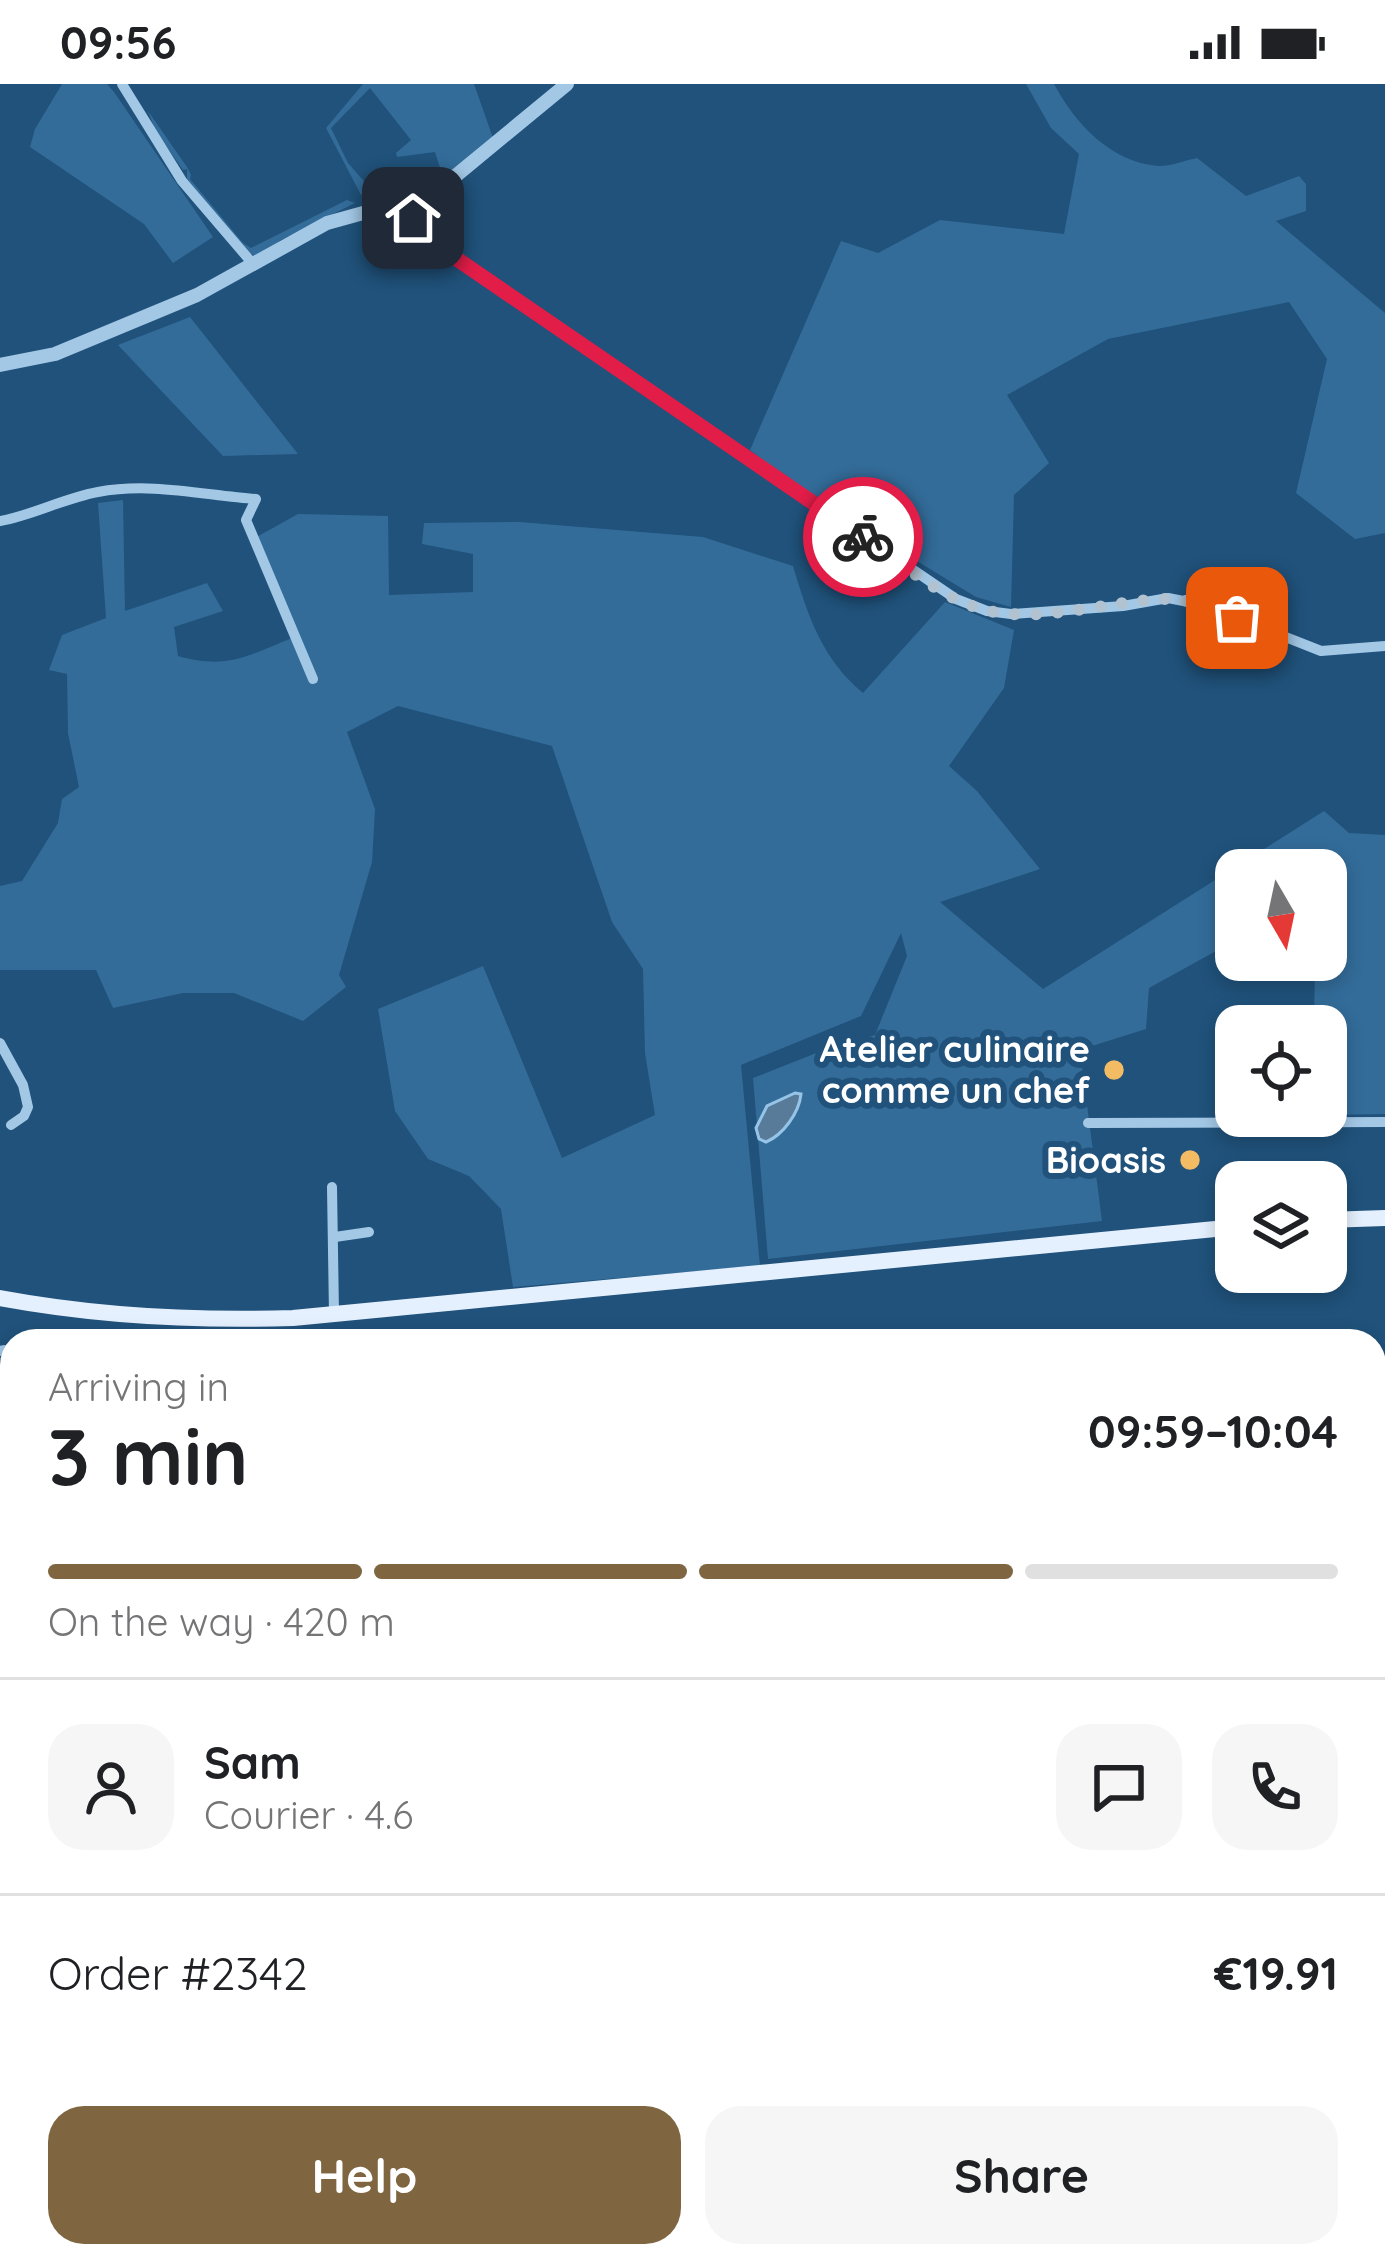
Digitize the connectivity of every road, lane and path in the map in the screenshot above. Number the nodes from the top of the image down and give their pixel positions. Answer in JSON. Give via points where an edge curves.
{"nodes":[{"id":1,"x":122,"y":84,"type":"edge"},
{"id":2,"x":567,"y":84,"type":"edge"},
{"id":3,"x":407,"y":203,"type":"junction"},
{"id":4,"x":253,"y":264,"type":"junction"},
{"id":5,"x":0,"y":365,"type":"edge"},
{"id":6,"x":0,"y":521,"type":"edge"},
{"id":7,"x":1385,"y":646,"type":"edge"},
{"id":8,"x":313,"y":680,"type":"dead end"},
{"id":9,"x":0,"y":1043,"type":"edge"},
{"id":10,"x":1385,"y":1122,"type":"edge"},
{"id":11,"x":1088,"y":1123,"type":"dead end"},
{"id":12,"x":11,"y":1125,"type":"dead end"},
{"id":13,"x":332,"y":1187,"type":"dead end"},
{"id":14,"x":1385,"y":1218,"type":"edge"},
{"id":15,"x":1347,"y":1219,"type":"edge"},
{"id":16,"x":1215,"y":1229,"type":"edge"},
{"id":17,"x":369,"y":1232,"type":"dead end"},
{"id":18,"x":335,"y":1237,"type":"junction"},
{"id":19,"x":0,"y":1298,"type":"edge"},
{"id":20,"x":334,"y":1314,"type":"junction"}],
"edges":[{"from":1,"to":4,"type":"street","via":[[182,181]]},
{"from":2,"to":3,"type":"street","via":[[452,178]]},
{"from":3,"to":4,"type":"street","via":[[344,217]]},
{"from":3,"to":7,"type":"street","via":[[421,229],[454,257],[956,599],[1011,614],[1168,598],[1321,651]]},
{"from":4,"to":5,"type":"street","via":[[56,354]]},
{"from":6,"to":8,"type":"street","via":[[122,488],[256,499],[246,520]]},
{"from":9,"to":12,"type":"street","via":[[27,1099],[24,1116]]},
{"from":10,"to":11,"type":"street"},
{"from":13,"to":18,"type":"street"},
{"from":14,"to":15,"type":"main road"},
{"from":16,"to":20,"type":"main road"},
{"from":17,"to":18,"type":"street"},
{"from":18,"to":20,"type":"street"},
{"from":19,"to":20,"type":"main road","via":[[214,1321]]}]}
